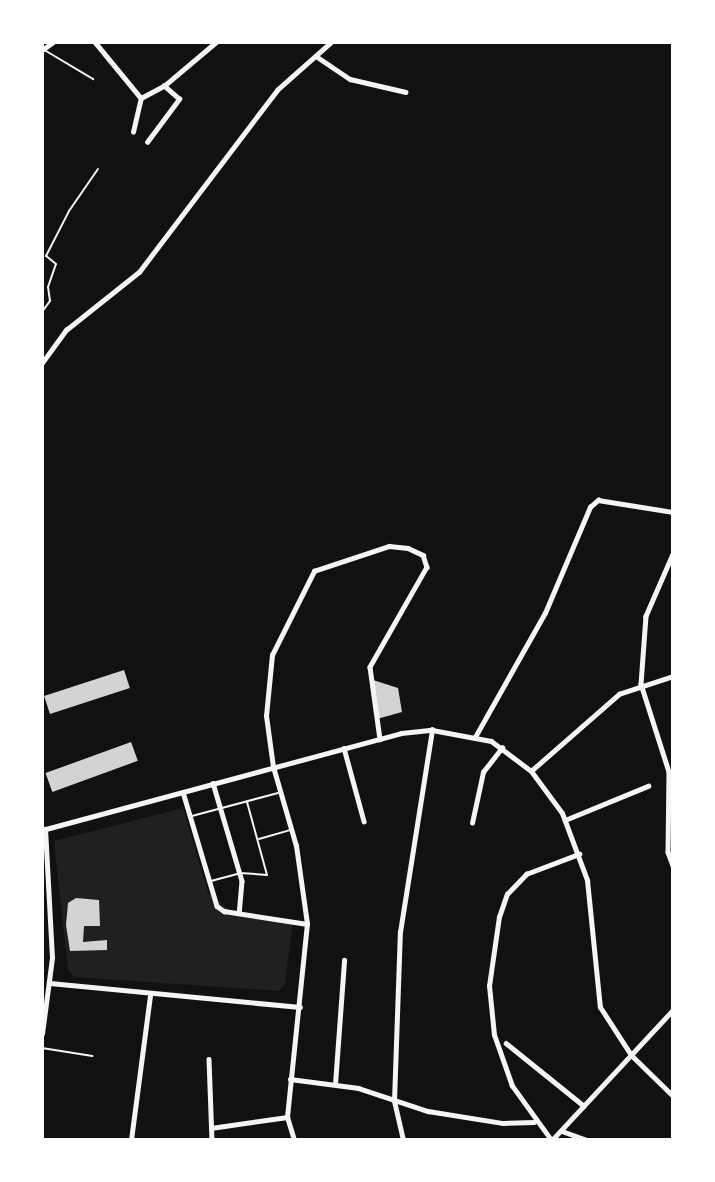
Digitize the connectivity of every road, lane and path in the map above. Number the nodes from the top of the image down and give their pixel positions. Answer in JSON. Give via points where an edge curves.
{"nodes":[{"id":1,"x":53,"y":42,"type":"edge"},
{"id":2,"x":95,"y":42,"type":"edge"},
{"id":3,"x":331,"y":42,"type":"edge"},
{"id":4,"x":213,"y":43,"type":"edge"},
{"id":5,"x":42,"y":49,"type":"edge"},
{"id":6,"x":316,"y":56,"type":"junction"},
{"id":7,"x":93,"y":79,"type":"dead end"},
{"id":8,"x":164,"y":86,"type":"junction"},
{"id":9,"x":406,"y":92,"type":"dead end"},
{"id":10,"x":141,"y":98,"type":"junction"},
{"id":11,"x":133,"y":132,"type":"dead end"},
{"id":12,"x":147,"y":142,"type":"dead end"},
{"id":13,"x":98,"y":169,"type":"dead end"},
{"id":14,"x":42,"y":312,"type":"edge"},
{"id":15,"x":42,"y":363,"type":"edge"},
{"id":16,"x":673,"y":512,"type":"edge"},
{"id":17,"x":673,"y":554,"type":"edge"},
{"id":18,"x":673,"y":676,"type":"edge"},
{"id":19,"x":640,"y":684,"type":"junction"},
{"id":20,"x":432,"y":730,"type":"junction"},
{"id":21,"x":475,"y":737,"type":"junction"},
{"id":22,"x":380,"y":738,"type":"junction"},
{"id":23,"x":503,"y":747,"type":"junction"},
{"id":24,"x":344,"y":748,"type":"junction"},
{"id":25,"x":273,"y":767,"type":"junction"},
{"id":26,"x":531,"y":771,"type":"junction"},
{"id":27,"x":214,"y":783,"type":"junction"},
{"id":28,"x":648,"y":786,"type":"dead end"},
{"id":29,"x":183,"y":792,"type":"junction"},
{"id":30,"x":279,"y":793,"type":"junction"},
{"id":31,"x":247,"y":802,"type":"junction"},
{"id":32,"x":221,"y":808,"type":"junction"},
{"id":33,"x":191,"y":817,"type":"junction"},
{"id":34,"x":565,"y":820,"type":"junction"},
{"id":35,"x":364,"y":821,"type":"dead end"},
{"id":36,"x":472,"y":824,"type":"dead end"},
{"id":37,"x":43,"y":830,"type":"edge"},
{"id":38,"x":291,"y":830,"type":"junction"},
{"id":39,"x":258,"y":839,"type":"junction"},
{"id":40,"x":579,"y":854,"type":"junction"},
{"id":41,"x":673,"y":866,"type":"edge"},
{"id":42,"x":240,"y":873,"type":"junction"},
{"id":43,"x":209,"y":881,"type":"junction"},
{"id":44,"x":239,"y":913,"type":"junction"},
{"id":45,"x":307,"y":925,"type":"junction"},
{"id":46,"x":344,"y":960,"type":"dead end"},
{"id":47,"x":50,"y":983,"type":"junction"},
{"id":48,"x":150,"y":996,"type":"junction"},
{"id":49,"x":300,"y":1007,"type":"junction"},
{"id":50,"x":673,"y":1010,"type":"edge"},
{"id":51,"x":42,"y":1034,"type":"edge"},
{"id":52,"x":506,"y":1044,"type":"dead end"},
{"id":53,"x":42,"y":1048,"type":"edge"},
{"id":54,"x":631,"y":1055,"type":"junction"},
{"id":55,"x":92,"y":1056,"type":"dead end"},
{"id":56,"x":209,"y":1059,"type":"dead end"},
{"id":57,"x":290,"y":1079,"type":"junction"},
{"id":58,"x":335,"y":1084,"type":"junction"},
{"id":59,"x":673,"y":1096,"type":"edge"},
{"id":60,"x":394,"y":1101,"type":"junction"},
{"id":61,"x":584,"y":1106,"type":"junction"},
{"id":62,"x":287,"y":1116,"type":"junction"},
{"id":63,"x":535,"y":1122,"type":"junction"},
{"id":64,"x":211,"y":1128,"type":"junction"},
{"id":65,"x":561,"y":1131,"type":"junction"},
{"id":66,"x":131,"y":1140,"type":"edge"},
{"id":67,"x":212,"y":1140,"type":"edge"},
{"id":68,"x":294,"y":1140,"type":"edge"},
{"id":69,"x":403,"y":1140,"type":"edge"},
{"id":70,"x":552,"y":1140,"type":"edge"},
{"id":71,"x":587,"y":1140,"type":"edge"}],
"edges":[{"from":1,"to":5,"type":"street"},
{"from":2,"to":10,"type":"street"},
{"from":3,"to":6,"type":"street"},
{"from":4,"to":8,"type":"street"},
{"from":5,"to":7,"type":"lane"},
{"from":6,"to":9,"type":"street","via":[[350,79]]},
{"from":6,"to":15,"type":"street","via":[[278,90],[139,272],[66,330]]},
{"from":8,"to":10,"type":"street"},
{"from":8,"to":12,"type":"street","via":[[179,99]]},
{"from":10,"to":11,"type":"street"},
{"from":13,"to":14,"type":"lane","via":[[46,256],[56,264],[48,287],[50,301]]},
{"from":16,"to":21,"type":"street","via":[[598,500],[590,507],[545,613]]},
{"from":17,"to":19,"type":"street","via":[[646,616]]},
{"from":18,"to":19,"type":"street"},
{"from":19,"to":26,"type":"street","via":[[594,713]]},
{"from":19,"to":41,"type":"street","via":[[669,772],[668,852]]},
{"from":20,"to":21,"type":"street"},
{"from":20,"to":22,"type":"street"},
{"from":20,"to":60,"type":"street","via":[[400,932]]},
{"from":21,"to":23,"type":"street"},
{"from":22,"to":24,"type":"street"},
{"from":22,"to":25,"type":"street","via":[[370,667],[427,567],[423,555],[388,546],[314,571],[272,655],[266,716]]},
{"from":23,"to":26,"type":"street"},
{"from":23,"to":36,"type":"street","via":[[483,772]]},
{"from":24,"to":25,"type":"street"},
{"from":24,"to":35,"type":"street"},
{"from":25,"to":27,"type":"street"},
{"from":25,"to":30,"type":"street"},
{"from":26,"to":34,"type":"street"},
{"from":27,"to":29,"type":"street"},
{"from":27,"to":32,"type":"street"},
{"from":28,"to":34,"type":"street"},
{"from":29,"to":33,"type":"street"},
{"from":29,"to":37,"type":"street"},
{"from":30,"to":31,"type":"lane"},
{"from":30,"to":38,"type":"street"},
{"from":31,"to":32,"type":"lane"},
{"from":31,"to":39,"type":"lane"},
{"from":32,"to":33,"type":"lane"},
{"from":32,"to":42,"type":"street"},
{"from":33,"to":43,"type":"street"},
{"from":34,"to":40,"type":"street"},
{"from":37,"to":47,"type":"street","via":[[52,926]]},
{"from":38,"to":39,"type":"lane"},
{"from":38,"to":45,"type":"street"},
{"from":39,"to":42,"type":"lane","via":[[267,875]]},
{"from":40,"to":54,"type":"street","via":[[591,902],[600,1007]]},
{"from":40,"to":63,"type":"street","via":[[526,874],[507,894],[493,949],[488,986],[494,1035],[512,1086]]},
{"from":42,"to":43,"type":"lane"},
{"from":42,"to":44,"type":"street"},
{"from":43,"to":44,"type":"street","via":[[217,906]]},
{"from":44,"to":45,"type":"street"},
{"from":45,"to":49,"type":"street"},
{"from":46,"to":58,"type":"street"},
{"from":47,"to":48,"type":"street"},
{"from":47,"to":51,"type":"street"},
{"from":48,"to":49,"type":"street"},
{"from":48,"to":66,"type":"street"},
{"from":49,"to":57,"type":"street"},
{"from":50,"to":54,"type":"street"},
{"from":52,"to":61,"type":"street"},
{"from":53,"to":55,"type":"lane"},
{"from":54,"to":59,"type":"street"},
{"from":54,"to":61,"type":"street"},
{"from":56,"to":64,"type":"street"},
{"from":57,"to":58,"type":"street"},
{"from":57,"to":62,"type":"street"},
{"from":58,"to":60,"type":"street"},
{"from":60,"to":63,"type":"street","via":[[503,1123]]},
{"from":60,"to":69,"type":"street"},
{"from":61,"to":65,"type":"street"},
{"from":62,"to":64,"type":"street"},
{"from":62,"to":68,"type":"street"},
{"from":63,"to":70,"type":"street"},
{"from":64,"to":67,"type":"street"},
{"from":65,"to":70,"type":"street"},
{"from":65,"to":71,"type":"street"}]}
